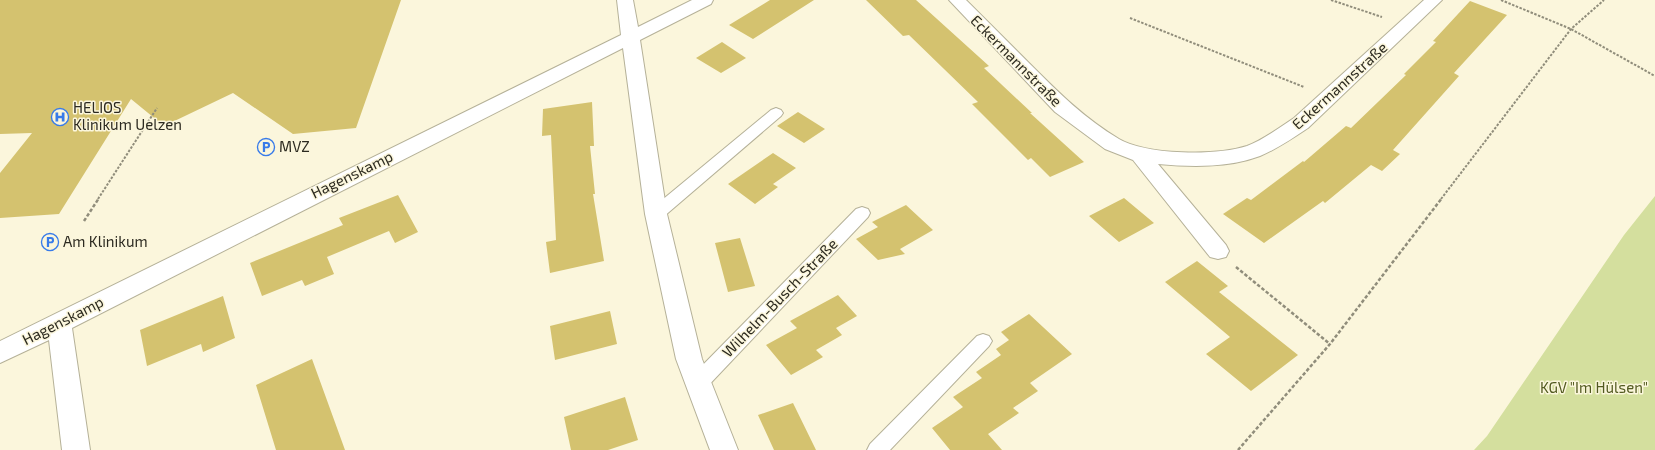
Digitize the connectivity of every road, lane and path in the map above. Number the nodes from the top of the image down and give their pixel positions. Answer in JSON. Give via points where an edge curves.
{"nodes":[{"id":1,"x":625,"y":0,"type":"edge"},
{"id":2,"x":705,"y":0,"type":"edge"},
{"id":3,"x":957,"y":0,"type":"edge"},
{"id":4,"x":1331,"y":0,"type":"edge"},
{"id":5,"x":1434,"y":0,"type":"edge"},
{"id":6,"x":1500,"y":0,"type":"edge"},
{"id":7,"x":1604,"y":0,"type":"edge"},
{"id":8,"x":1130,"y":18,"type":"dead end"},
{"id":9,"x":1406,"y":26,"type":"junction"},
{"id":10,"x":1571,"y":29,"type":"junction"},
{"id":11,"x":630,"y":37,"type":"junction"},
{"id":12,"x":1655,"y":76,"type":"edge"},
{"id":13,"x":1329,"y":97,"type":"junction"},
{"id":14,"x":157,"y":108,"type":"dead end"},
{"id":15,"x":776,"y":113,"type":"dead end"},
{"id":16,"x":1140,"y":155,"type":"junction"},
{"id":17,"x":862,"y":213,"type":"dead end"},
{"id":18,"x":656,"y":214,"type":"junction"},
{"id":19,"x":84,"y":222,"type":"dead end"},
{"id":20,"x":1218,"y":251,"type":"joint"},
{"id":21,"x":59,"y":324,"type":"junction"},
{"id":22,"x":983,"y":340,"type":"dead end"},
{"id":23,"x":1330,"y":344,"type":"junction"},
{"id":24,"x":0,"y":353,"type":"edge"},
{"id":25,"x":698,"y":383,"type":"junction"},
{"id":26,"x":76,"y":450,"type":"edge"},
{"id":27,"x":724,"y":450,"type":"edge"},
{"id":28,"x":877,"y":450,"type":"edge"},
{"id":29,"x":1238,"y":450,"type":"edge"}],
"edges":[{"from":1,"to":11,"type":"street"},
{"from":2,"to":11,"type":"street","name":"Hagenskamp"},
{"from":3,"to":16,"type":"street","name":"Eckermannstraße","via":[[1062,108],[1112,144]]},
{"from":4,"to":9,"type":"path"},
{"from":5,"to":9,"type":"street","name":"Eckermannstraße"},
{"from":6,"to":10,"type":"path"},
{"from":7,"to":10,"type":"path"},
{"from":8,"to":13,"type":"path"},
{"from":9,"to":13,"type":"street","name":"Eckermannstraße"},
{"from":10,"to":12,"type":"path"},
{"from":10,"to":23,"type":"path"},
{"from":11,"to":18,"type":"street"},
{"from":11,"to":21,"type":"street","name":"Hagenskamp","via":[[285,208]]},
{"from":13,"to":16,"type":"street","name":"Eckermannstraße","via":[[1301,122],[1278,138],[1253,150],[1226,157],[1184,159]]},
{"from":14,"to":19,"type":"path"},
{"from":15,"to":18,"type":"lane"},
{"from":16,"to":20,"type":"street","name":"Eckermannstraße"},
{"from":17,"to":25,"type":"lane","name":"Wilhelm-Busch-Straße"},
{"from":18,"to":25,"type":"street","via":[[689,359]]},
{"from":20,"to":23,"type":"path"},
{"from":21,"to":24,"type":"street","name":"Hagenskamp"},
{"from":21,"to":26,"type":"street"},
{"from":22,"to":28,"type":"lane"},
{"from":23,"to":29,"type":"path"},
{"from":25,"to":27,"type":"street"}]}
